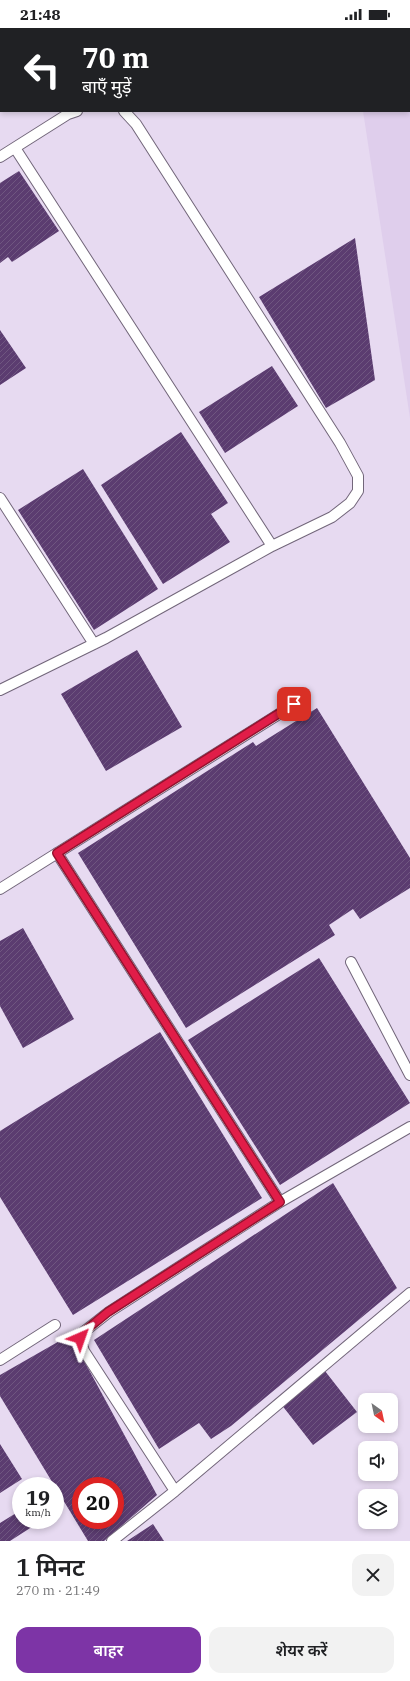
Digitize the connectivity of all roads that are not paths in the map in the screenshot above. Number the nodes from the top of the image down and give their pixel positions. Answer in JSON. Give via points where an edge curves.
{"nodes":[{"id":1,"x":74,"y":112,"type":"edge"},
{"id":2,"x":125,"y":112,"type":"edge"},
{"id":3,"x":14,"y":148,"type":"junction"},
{"id":4,"x":0,"y":157,"type":"edge"},
{"id":5,"x":0,"y":498,"type":"edge"},
{"id":6,"x":272,"y":546,"type":"junction"},
{"id":7,"x":94,"y":644,"type":"junction"},
{"id":8,"x":0,"y":690,"type":"edge"},
{"id":9,"x":294,"y":704,"type":"dead end"},
{"id":10,"x":57,"y":853,"type":"junction"},
{"id":11,"x":0,"y":889,"type":"edge"},
{"id":12,"x":351,"y":962,"type":"dead end"},
{"id":13,"x":410,"y":1075,"type":"edge"},
{"id":14,"x":410,"y":1127,"type":"edge"},
{"id":15,"x":280,"y":1202,"type":"junction"},
{"id":16,"x":410,"y":1293,"type":"edge"},
{"id":17,"x":55,"y":1325,"type":"dead end"},
{"id":18,"x":0,"y":1360,"type":"edge"},
{"id":19,"x":175,"y":1491,"type":"junction"},
{"id":20,"x":112,"y":1541,"type":"edge"}],
"edges":[{"from":1,"to":3,"type":"lane"},
{"from":2,"to":6,"type":"lane","via":[[136,124],[340,443],[358,476],[358,491],[350,503],[332,517]]},
{"from":3,"to":4,"type":"lane"},
{"from":3,"to":6,"type":"lane"},
{"from":5,"to":7,"type":"lane"},
{"from":6,"to":7,"type":"lane"},
{"from":7,"to":8,"type":"lane"},
{"from":9,"to":10,"type":"lane"},
{"from":10,"to":11,"type":"lane"},
{"from":10,"to":15,"type":"lane"},
{"from":12,"to":13,"type":"lane"},
{"from":14,"to":15,"type":"lane"},
{"from":15,"to":19,"type":"lane","via":[[108,1312],[82,1334],[84,1351]]},
{"from":16,"to":19,"type":"lane"},
{"from":17,"to":18,"type":"lane"},
{"from":19,"to":20,"type":"lane"}]}
